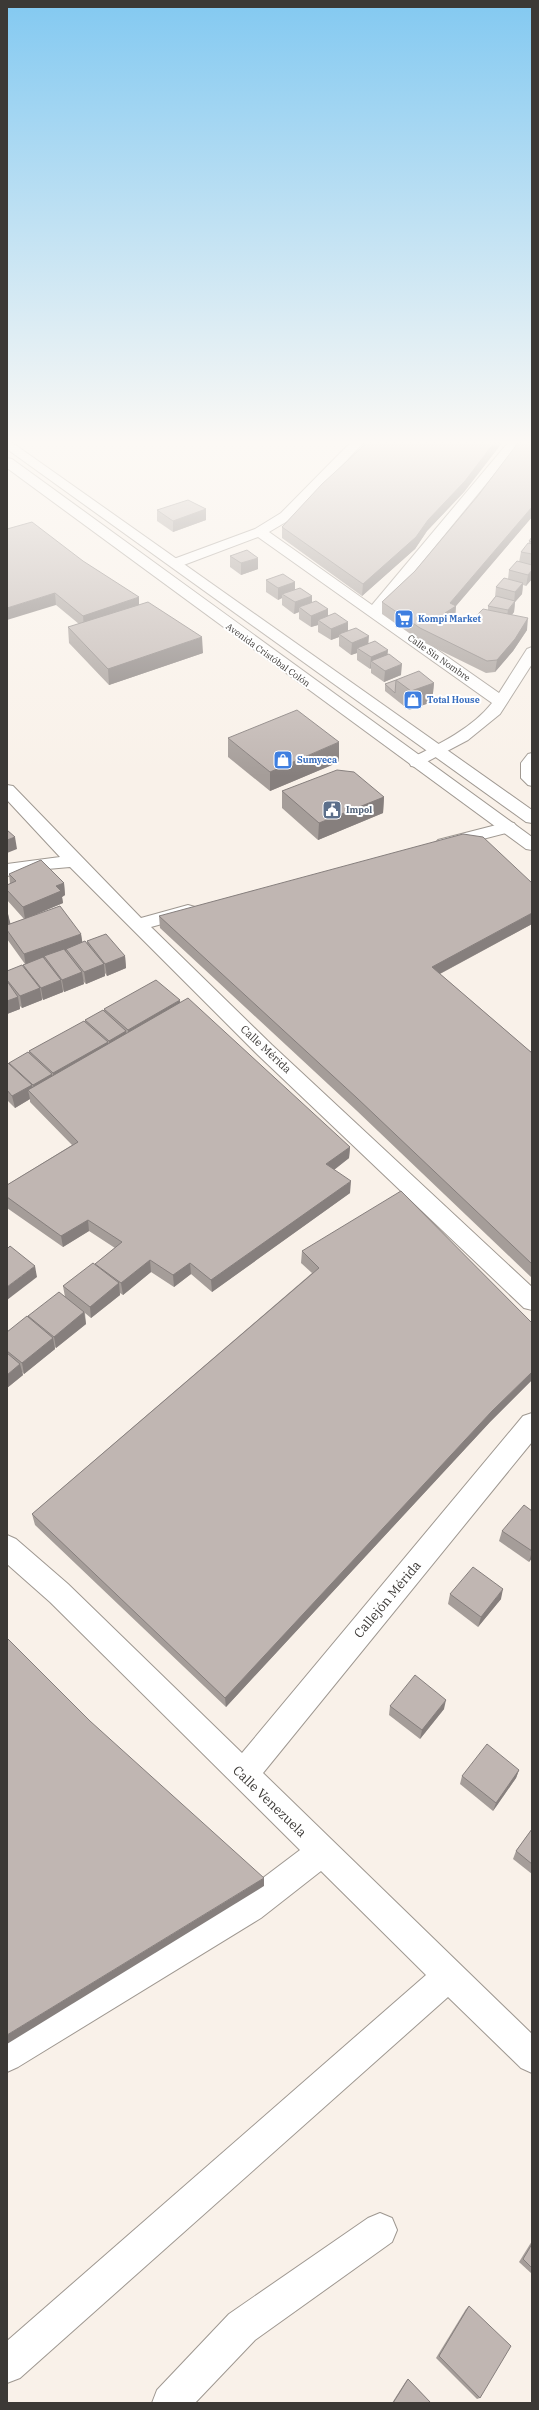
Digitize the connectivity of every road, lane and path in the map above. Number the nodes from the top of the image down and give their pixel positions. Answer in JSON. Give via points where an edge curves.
{"nodes":[{"id":1,"x":129,"y":551,"type":"edge"},
{"id":2,"x":160,"y":551,"type":"edge"},
{"id":3,"x":207,"y":551,"type":"edge"},
{"id":4,"x":288,"y":551,"type":"edge"},
{"id":5,"x":424,"y":551,"type":"edge"},
{"id":6,"x":176,"y":563,"type":"junction"},
{"id":7,"x":374,"y":612,"type":"junction"},
{"id":8,"x":532,"y":652,"type":"edge"},
{"id":9,"x":528,"y":667,"type":"edge"},
{"id":10,"x":501,"y":702,"type":"junction"},
{"id":11,"x":438,"y":752,"type":"junction"},
{"id":12,"x":532,"y":756,"type":"edge"},
{"id":13,"x":417,"y":762,"type":"junction"},
{"id":14,"x":532,"y":784,"type":"edge"},
{"id":15,"x":7,"y":790,"type":"edge"},
{"id":16,"x":532,"y":818,"type":"edge"},
{"id":17,"x":508,"y":827,"type":"junction"},
{"id":18,"x":532,"y":845,"type":"edge"},
{"id":19,"x":431,"y":847,"type":"edge"},
{"id":20,"x":73,"y":861,"type":"junction"},
{"id":21,"x":7,"y":870,"type":"edge"},
{"id":22,"x":207,"y":906,"type":"edge"},
{"id":23,"x":137,"y":925,"type":"junction"},
{"id":24,"x":532,"y":1301,"type":"edge"},
{"id":25,"x":529,"y":1432,"type":"edge"},
{"id":26,"x":7,"y":1547,"type":"edge"},
{"id":27,"x":243,"y":1774,"type":"junction"},
{"id":28,"x":322,"y":1851,"type":"junction"},
{"id":29,"x":449,"y":1975,"type":"junction"},
{"id":30,"x":7,"y":2056,"type":"edge"},
{"id":31,"x":532,"y":2057,"type":"edge"},
{"id":32,"x":380,"y":2230,"type":"dead end"},
{"id":33,"x":7,"y":2365,"type":"edge"},
{"id":34,"x":170,"y":2403,"type":"edge"}],
"edges":[{"from":1,"to":13,"type":"street","name":"Avenida Cristóbal Colón"},
{"from":2,"to":6,"type":"street","name":"Avenida Cristóbal Colón"},
{"from":3,"to":6,"type":"street"},
{"from":4,"to":7,"type":"street","name":"Calle Sin Nombre"},
{"from":5,"to":7,"type":"street"},
{"from":6,"to":11,"type":"street","name":"Avenida Cristóbal Colón"},
{"from":7,"to":10,"type":"street","name":"Calle Sin Nombre"},
{"from":8,"to":9,"type":"street"},
{"from":9,"to":10,"type":"street"},
{"from":10,"to":11,"type":"street","via":[[485,719]]},
{"from":11,"to":13,"type":"street"},
{"from":11,"to":16,"type":"street","name":"Avenida Cristóbal Colón"},
{"from":12,"to":14,"type":"lane","via":[[527,763],[527,778]]},
{"from":13,"to":17,"type":"street","name":"Avenida Cristóbal Colón"},
{"from":15,"to":20,"type":"street","name":"Calle Mérida"},
{"from":17,"to":18,"type":"street","name":"Avenida Cristóbal Colón"},
{"from":17,"to":19,"type":"street"},
{"from":20,"to":21,"type":"street","via":[[36,864]]},
{"from":20,"to":23,"type":"street","name":"Calle Mérida"},
{"from":22,"to":23,"type":"street"},
{"from":23,"to":24,"type":"street","name":"Calle Mérida"},
{"from":25,"to":27,"type":"street","name":"Callejón Mérida"},
{"from":26,"to":27,"type":"street","name":"Calle Venezuela","via":[[59,1593]]},
{"from":27,"to":28,"type":"street","name":"Calle Venezuela"},
{"from":28,"to":29,"type":"street","name":"Calle Venezuela"},
{"from":28,"to":30,"type":"street","via":[[250,1907]]},
{"from":29,"to":31,"type":"street","name":"Calle Venezuela"},
{"from":29,"to":33,"type":"street"},
{"from":32,"to":34,"type":"street","via":[[242,2327]]}]}
